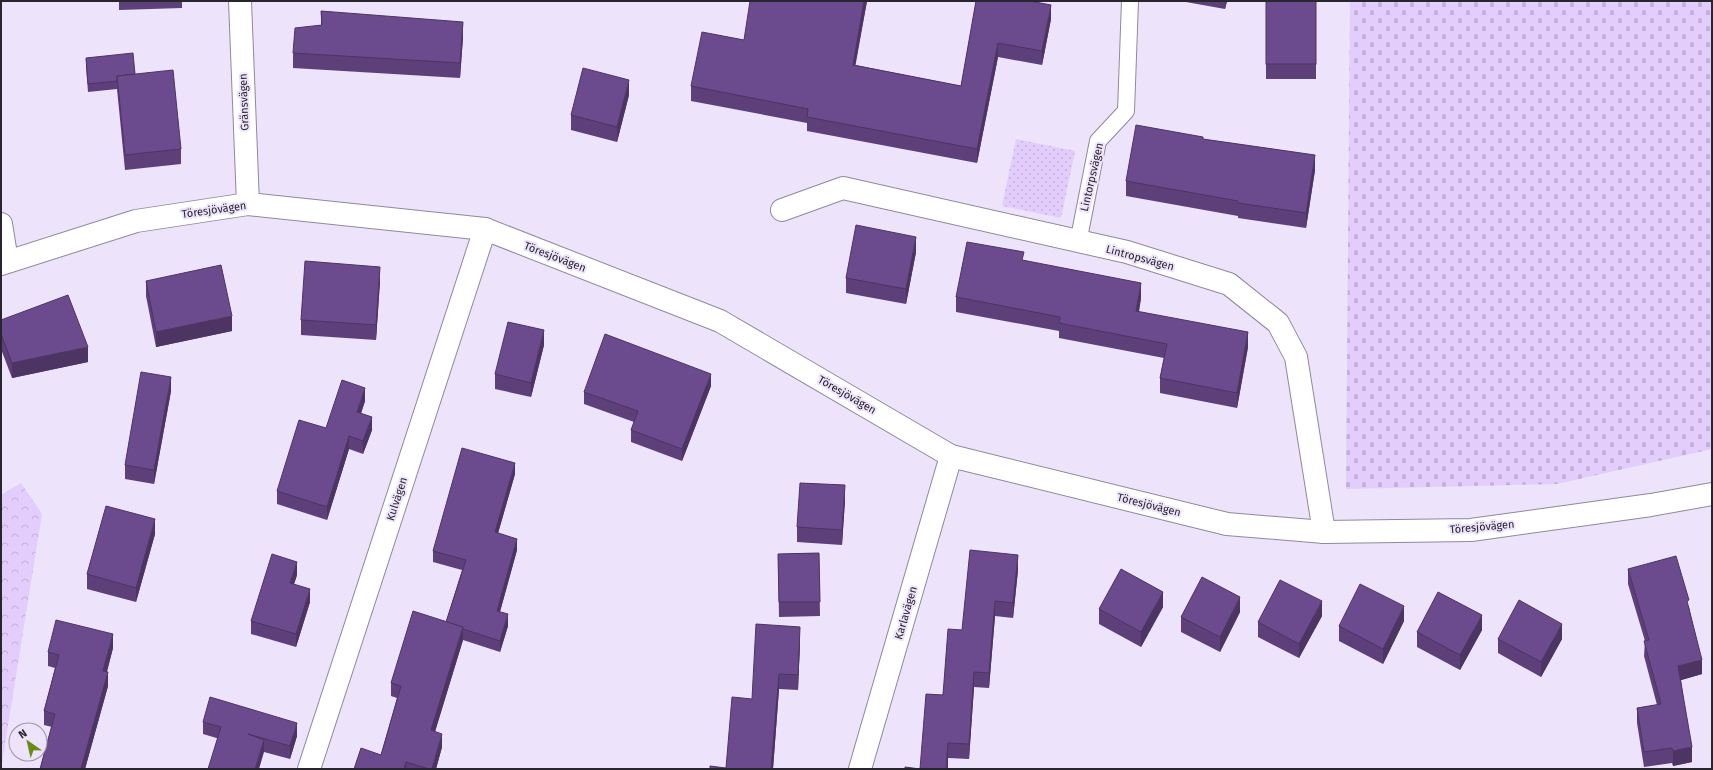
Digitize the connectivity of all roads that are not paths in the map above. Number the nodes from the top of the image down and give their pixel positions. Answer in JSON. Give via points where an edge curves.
{"nodes":[{"id":1,"x":240,"y":1,"type":"edge"},
{"id":2,"x":1130,"y":1,"type":"edge"},
{"id":3,"x":248,"y":204,"type":"junction"},
{"id":4,"x":782,"y":210,"type":"dead end"},
{"id":5,"x":1,"y":224,"type":"edge"},
{"id":6,"x":485,"y":229,"type":"junction"},
{"id":7,"x":1078,"y":243,"type":"junction"},
{"id":8,"x":4,"y":262,"type":"edge"},
{"id":9,"x":952,"y":456,"type":"junction"},
{"id":10,"x":1712,"y":494,"type":"edge"},
{"id":11,"x":1324,"y":532,"type":"junction"},
{"id":12,"x":309,"y":769,"type":"edge"},
{"id":13,"x":860,"y":769,"type":"edge"}],
"edges":[{"from":1,"to":3,"type":"street","name":"Gränsvägen"},
{"from":2,"to":7,"type":"lane","name":"Lintorpsvägen","via":[[1126,111],[1098,141]]},
{"from":3,"to":6,"type":"street","name":"Töresjövägen"},
{"from":3,"to":8,"type":"street","name":"Töresjövägen","via":[[136,221]]},
{"from":4,"to":7,"type":"street","name":"Lintropsvägen","via":[[843,188]]},
{"from":5,"to":8,"type":"street"},
{"from":6,"to":9,"type":"street","name":"Töresjövägen","via":[[720,321]]},
{"from":6,"to":12,"type":"street","name":"Kulvägen"},
{"from":7,"to":11,"type":"street","name":"Lintropsvägen","via":[[1127,252],[1229,284],[1278,323],[1296,357]]},
{"from":9,"to":11,"type":"street","name":"Töresjövägen","via":[[1227,524]]},
{"from":9,"to":13,"type":"street","name":"Karlavägen"},
{"from":10,"to":11,"type":"street","name":"Töresjövägen","via":[[1471,530]]}]}
